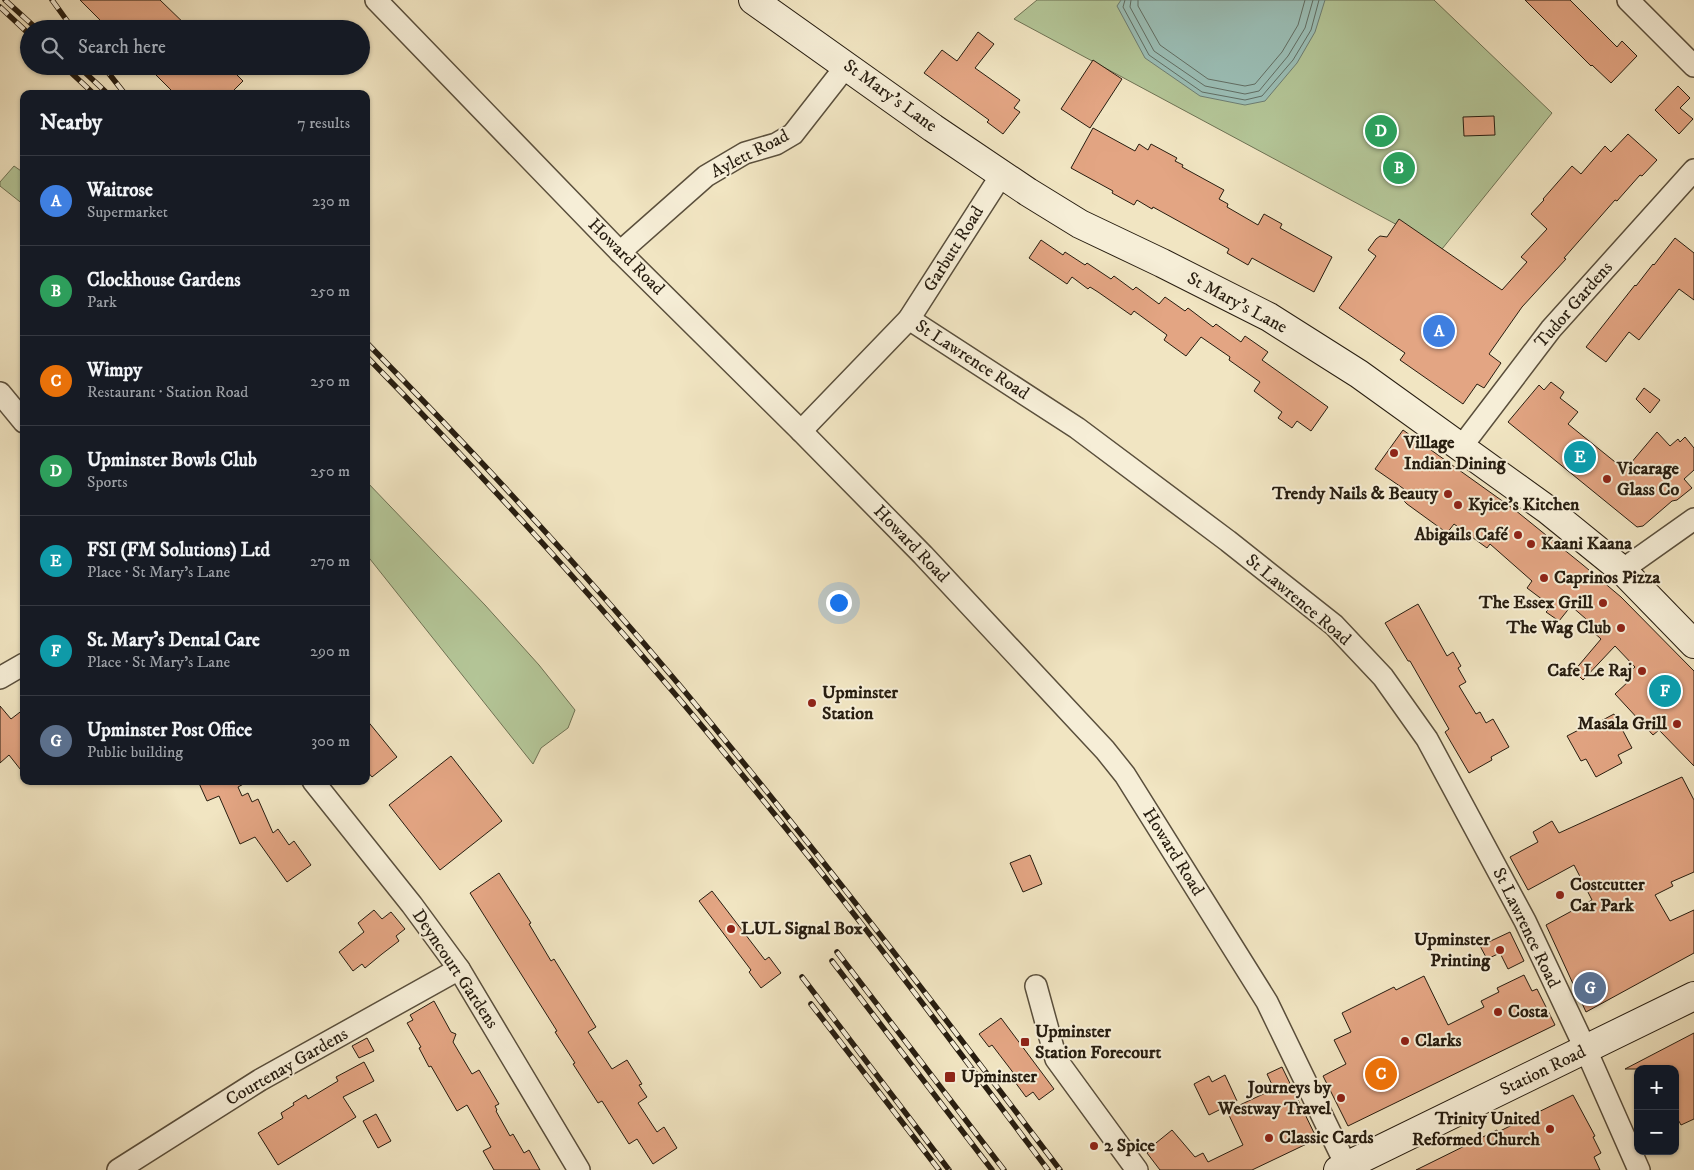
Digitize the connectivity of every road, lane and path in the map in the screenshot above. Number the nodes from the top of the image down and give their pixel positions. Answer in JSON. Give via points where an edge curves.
{"nodes":[{"id":1,"x":376,"y":0,"type":"edge"},
{"id":2,"x":1628,"y":0,"type":"edge"},
{"id":3,"x":764,"y":3,"type":"edge"},
{"id":4,"x":847,"y":65,"type":"junction"},
{"id":5,"x":1694,"y":66,"type":"edge"},
{"id":6,"x":1694,"y":170,"type":"edge"},
{"id":7,"x":1002,"y":174,"type":"junction"},
{"id":8,"x":620,"y":252,"type":"junction"},
{"id":9,"x":909,"y":319,"type":"junction"},
{"id":10,"x":0,"y":393,"type":"edge"},
{"id":11,"x":20,"y":417,"type":"edge"},
{"id":12,"x":801,"y":430,"type":"junction"},
{"id":13,"x":1462,"y":446,"type":"junction"},
{"id":14,"x":1694,"y":519,"type":"edge"},
{"id":15,"x":1622,"y":570,"type":"junction"},
{"id":16,"x":1694,"y":644,"type":"edge"},
{"id":17,"x":20,"y":666,"type":"edge"},
{"id":18,"x":0,"y":678,"type":"edge"},
{"id":19,"x":316,"y":785,"type":"edge"},
{"id":20,"x":459,"y":969,"type":"junction"},
{"id":21,"x":1036,"y":986,"type":"dead end"},
{"id":22,"x":1694,"y":996,"type":"edge"},
{"id":23,"x":1586,"y":1050,"type":"junction"},
{"id":24,"x":1351,"y":1166,"type":"edge"},
{"id":25,"x":118,"y":1170,"type":"edge"},
{"id":26,"x":579,"y":1170,"type":"edge"},
{"id":27,"x":1137,"y":1170,"type":"edge"},
{"id":28,"x":1639,"y":1170,"type":"edge"}],
"edges":[{"from":1,"to":8,"type":"street","name":"Howard Road"},
{"from":2,"to":5,"type":"street"},
{"from":3,"to":4,"type":"main road","name":"St Mary's Lane"},
{"from":4,"to":7,"type":"main road","name":"St Mary's Lane"},
{"from":4,"to":8,"type":"street","name":"Aylett Road","via":[[793,134],[776,144],[745,153],[706,176]]},
{"from":6,"to":13,"type":"street","name":"Tudor Gardens","via":[[1551,329]]},
{"from":7,"to":9,"type":"street","name":"Garbutt Road"},
{"from":7,"to":13,"type":"main road","name":"St Mary's Lane","via":[[1080,224],[1268,317],[1360,374]]},
{"from":8,"to":12,"type":"street","name":"Howard Road"},
{"from":9,"to":12,"type":"street","name":"Garbutt Road"},
{"from":9,"to":23,"type":"street","name":"St Lawrence Road","via":[[1077,428],[1334,625],[1383,678],[1427,739],[1525,921]]},
{"from":10,"to":11,"type":"street"},
{"from":12,"to":24,"type":"street","name":"Howard Road","via":[[929,562],[1125,775],[1267,1002]]},
{"from":13,"to":15,"type":"main road","name":"St Mary's Lane"},
{"from":14,"to":15,"type":"street"},
{"from":15,"to":16,"type":"main road","name":"St Mary's Lane"},
{"from":17,"to":18,"type":"street"},
{"from":19,"to":20,"type":"street","name":"Deyncourt Gardens"},
{"from":20,"to":25,"type":"street","name":"Courtenay Gardens","via":[[260,1080]]},
{"from":20,"to":26,"type":"street","name":"Deyncourt Gardens"},
{"from":21,"to":27,"type":"street","via":[[1056,1059]]},
{"from":22,"to":23,"type":"main road","name":"Station Road"},
{"from":23,"to":24,"type":"main road","name":"Station Road"},
{"from":23,"to":28,"type":"street","name":"St Lawrence Road"}]}
